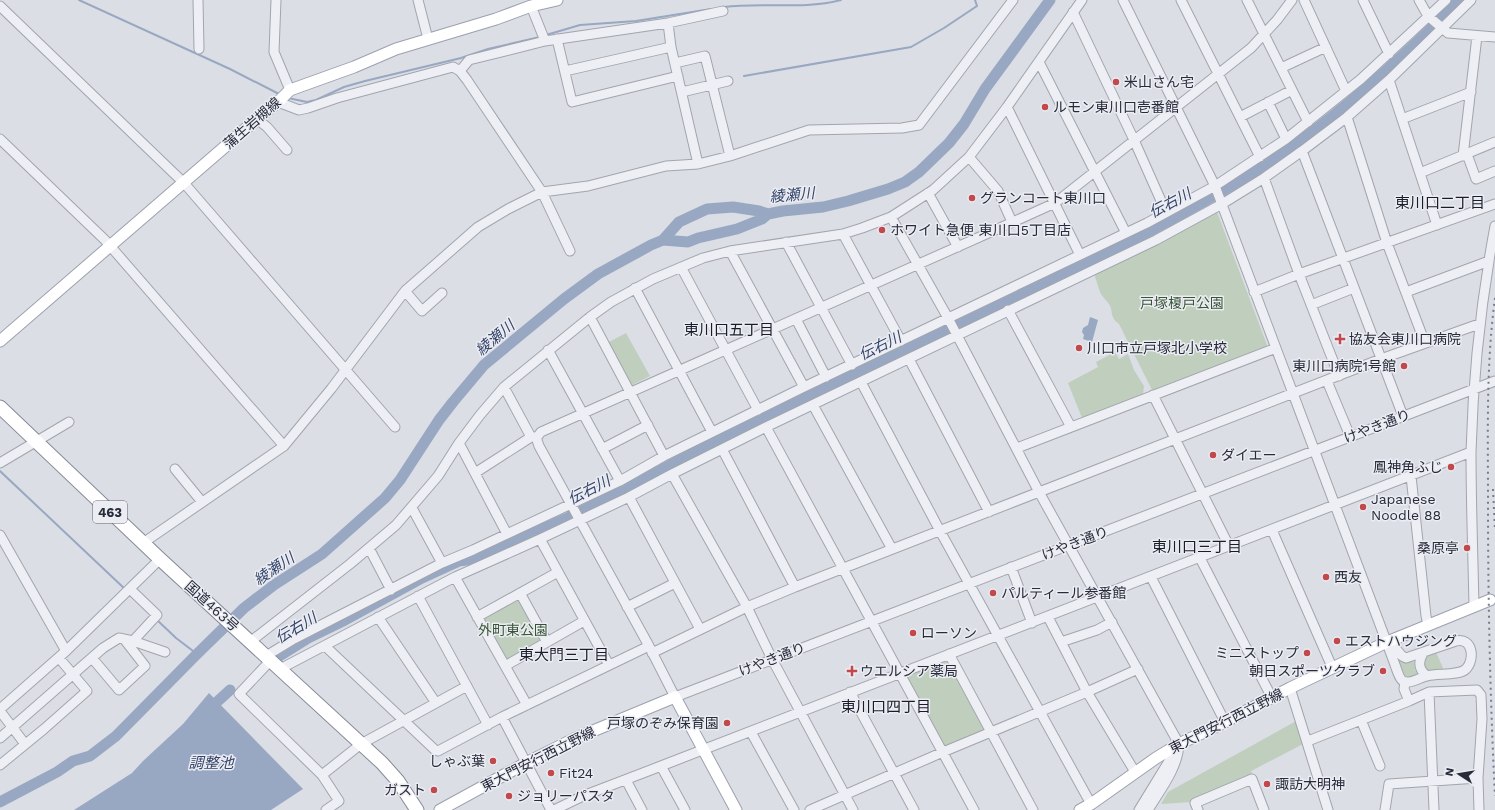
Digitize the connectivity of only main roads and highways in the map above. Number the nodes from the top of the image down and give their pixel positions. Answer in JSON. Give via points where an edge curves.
{"nodes":[{"id":1,"x":557,"y":0,"type":"edge"},
{"id":2,"x":0,"y":341,"type":"edge"},
{"id":3,"x":0,"y":407,"type":"edge"},
{"id":4,"x":1490,"y":600,"type":"dead end"},
{"id":5,"x":417,"y":810,"type":"edge"},
{"id":6,"x":440,"y":810,"type":"edge"},
{"id":7,"x":736,"y":810,"type":"edge"},
{"id":8,"x":1080,"y":810,"type":"edge"}],
"edges":[{"from":1,"to":2,"type":"main road","name":"蒲生岩槻線","via":[[396,49],[290,90]]},
{"from":3,"to":5,"type":"highway","name":"国道463号","number":"463","via":[[360,744],[398,781]]},
{"from":4,"to":8,"type":"main road","name":"東大門安行西立野線","via":[[1332,667],[1179,744]]},
{"from":6,"to":7,"type":"main road","name":"東大門安行西立野線","via":[[576,738],[674,697]]}]}
